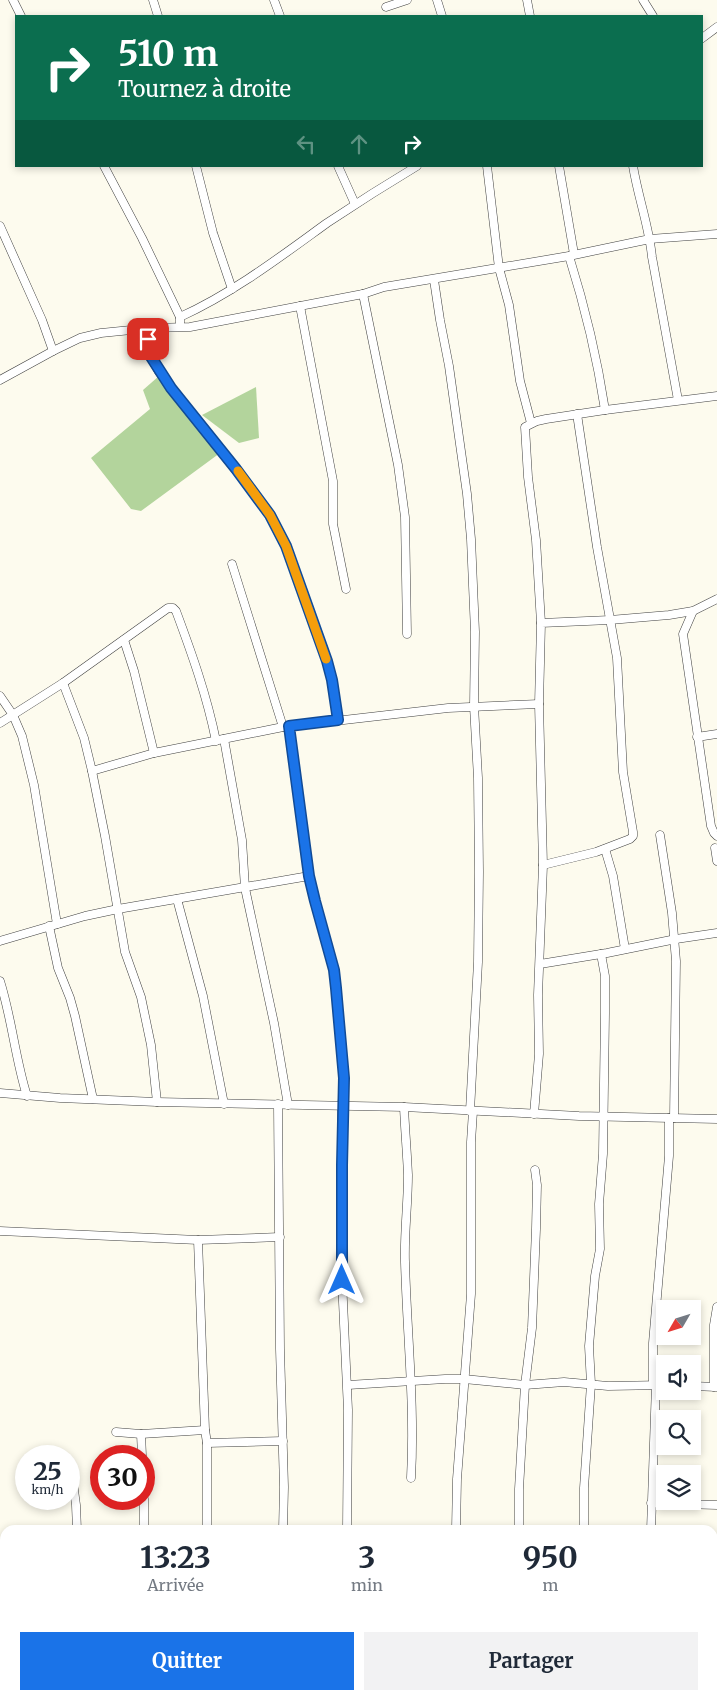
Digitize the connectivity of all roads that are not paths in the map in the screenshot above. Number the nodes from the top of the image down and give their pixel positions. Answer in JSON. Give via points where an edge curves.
{"nodes":[{"id":1,"x":13,"y":0,"type":"edge"},
{"id":2,"x":153,"y":0,"type":"edge"},
{"id":3,"x":274,"y":0,"type":"edge"},
{"id":4,"x":407,"y":0,"type":"edge"},
{"id":5,"x":437,"y":0,"type":"edge"},
{"id":6,"x":527,"y":0,"type":"edge"},
{"id":7,"x":642,"y":0,"type":"edge"},
{"id":8,"x":386,"y":7,"type":"dead end"},
{"id":9,"x":20,"y":15,"type":"edge"},
{"id":10,"x":158,"y":15,"type":"edge"},
{"id":11,"x":280,"y":15,"type":"edge"},
{"id":12,"x":442,"y":15,"type":"edge"},
{"id":13,"x":530,"y":15,"type":"edge"},
{"id":14,"x":652,"y":15,"type":"edge"},
{"id":15,"x":717,"y":27,"type":"edge"},
{"id":16,"x":703,"y":38,"type":"edge"},
{"id":17,"x":105,"y":167,"type":"edge"},
{"id":18,"x":196,"y":167,"type":"edge"},
{"id":19,"x":338,"y":167,"type":"edge"},
{"id":20,"x":487,"y":167,"type":"edge"},
{"id":21,"x":559,"y":167,"type":"edge"},
{"id":22,"x":633,"y":167,"type":"edge"},
{"id":23,"x":409,"y":168,"type":"edge"},
{"id":24,"x":355,"y":204,"type":"junction"},
{"id":25,"x":0,"y":226,"type":"edge"},
{"id":26,"x":717,"y":234,"type":"edge"},
{"id":27,"x":650,"y":240,"type":"junction"},
{"id":28,"x":572,"y":255,"type":"junction"},
{"id":29,"x":499,"y":268,"type":"junction"},
{"id":30,"x":434,"y":280,"type":"junction"},
{"id":31,"x":232,"y":289,"type":"junction"},
{"id":32,"x":363,"y":294,"type":"junction"},
{"id":33,"x":300,"y":306,"type":"junction"},
{"id":34,"x":180,"y":317,"type":"junction"},
{"id":35,"x":180,"y":326,"type":"junction"},
{"id":36,"x":150,"y":328,"type":"junction"},
{"id":37,"x":52,"y":351,"type":"junction"},
{"id":38,"x":0,"y":380,"type":"edge"},
{"id":39,"x":717,"y":396,"type":"edge"},
{"id":40,"x":678,"y":400,"type":"junction"},
{"id":41,"x":605,"y":410,"type":"junction"},
{"id":42,"x":577,"y":414,"type":"junction"},
{"id":43,"x":531,"y":423,"type":"junction"},
{"id":44,"x":232,"y":564,"type":"dead end"},
{"id":45,"x":346,"y":589,"type":"dead end"},
{"id":46,"x":717,"y":599,"type":"edge"},
{"id":47,"x":693,"y":611,"type":"junction"},
{"id":48,"x":610,"y":620,"type":"junction"},
{"id":49,"x":541,"y":623,"type":"junction"},
{"id":50,"x":407,"y":634,"type":"dead end"},
{"id":51,"x":124,"y":640,"type":"junction"},
{"id":52,"x":63,"y":683,"type":"junction"},
{"id":53,"x":0,"y":696,"type":"edge"},
{"id":54,"x":540,"y":704,"type":"junction"},
{"id":55,"x":474,"y":706,"type":"junction"},
{"id":56,"x":13,"y":715,"type":"junction"},
{"id":57,"x":338,"y":720,"type":"junction"},
{"id":58,"x":0,"y":723,"type":"edge"},
{"id":59,"x":286,"y":726,"type":"junction"},
{"id":60,"x":717,"y":734,"type":"edge"},
{"id":61,"x":697,"y":737,"type":"junction"},
{"id":62,"x":224,"y":739,"type":"junction"},
{"id":63,"x":216,"y":741,"type":"junction"},
{"id":64,"x":154,"y":753,"type":"junction"},
{"id":65,"x":92,"y":771,"type":"junction"},
{"id":66,"x":660,"y":835,"type":"dead end"},
{"id":67,"x":717,"y":836,"type":"edge"},
{"id":68,"x":715,"y":848,"type":"dead end"},
{"id":69,"x":605,"y":849,"type":"junction"},
{"id":70,"x":717,"y":861,"type":"edge"},
{"id":71,"x":543,"y":865,"type":"junction"},
{"id":72,"x":309,"y":876,"type":"junction"},
{"id":73,"x":245,"y":888,"type":"junction"},
{"id":74,"x":177,"y":899,"type":"junction"},
{"id":75,"x":118,"y":909,"type":"junction"},
{"id":76,"x":53,"y":925,"type":"junction"},
{"id":77,"x":717,"y":933,"type":"edge"},
{"id":78,"x":674,"y":939,"type":"junction"},
{"id":79,"x":0,"y":941,"type":"edge"},
{"id":80,"x":625,"y":949,"type":"junction"},
{"id":81,"x":601,"y":954,"type":"junction"},
{"id":82,"x":540,"y":964,"type":"junction"},
{"id":83,"x":0,"y":981,"type":"edge"},
{"id":84,"x":0,"y":1093,"type":"edge"},
{"id":85,"x":27,"y":1096,"type":"junction"},
{"id":86,"x":93,"y":1099,"type":"junction"},
{"id":87,"x":157,"y":1102,"type":"junction"},
{"id":88,"x":224,"y":1104,"type":"junction"},
{"id":89,"x":278,"y":1104,"type":"junction"},
{"id":90,"x":288,"y":1105,"type":"junction"},
{"id":91,"x":342,"y":1106,"type":"junction"},
{"id":92,"x":404,"y":1107,"type":"junction"},
{"id":93,"x":471,"y":1111,"type":"junction"},
{"id":94,"x":534,"y":1114,"type":"junction"},
{"id":95,"x":603,"y":1117,"type":"junction"},
{"id":96,"x":672,"y":1118,"type":"junction"},
{"id":97,"x":717,"y":1120,"type":"edge"},
{"id":98,"x":535,"y":1170,"type":"dead end"},
{"id":99,"x":0,"y":1231,"type":"edge"},
{"id":100,"x":280,"y":1237,"type":"junction"},
{"id":101,"x":198,"y":1240,"type":"junction"},
{"id":102,"x":717,"y":1307,"type":"edge"},
{"id":103,"x":464,"y":1379,"type":"junction"},
{"id":104,"x":412,"y":1381,"type":"junction"},
{"id":105,"x":592,"y":1384,"type":"junction"},
{"id":106,"x":348,"y":1385,"type":"junction"},
{"id":107,"x":525,"y":1385,"type":"junction"},
{"id":108,"x":654,"y":1385,"type":"junction"},
{"id":109,"x":701,"y":1386,"type":"edge"},
{"id":110,"x":716,"y":1387,"type":"edge"},
{"id":111,"x":205,"y":1430,"type":"junction"},
{"id":112,"x":116,"y":1432,"type":"dead end"},
{"id":113,"x":141,"y":1434,"type":"junction"},
{"id":114,"x":283,"y":1441,"type":"junction"},
{"id":115,"x":207,"y":1444,"type":"junction"},
{"id":116,"x":142,"y":1445,"type":"edge"},
{"id":117,"x":411,"y":1478,"type":"dead end"},
{"id":118,"x":651,"y":1503,"type":"junction"},
{"id":119,"x":717,"y":1505,"type":"edge"},
{"id":120,"x":76,"y":1510,"type":"edge"},
{"id":121,"x":144,"y":1510,"type":"edge"},
{"id":122,"x":77,"y":1525,"type":"edge"},
{"id":123,"x":144,"y":1525,"type":"edge"},
{"id":124,"x":208,"y":1525,"type":"edge"},
{"id":125,"x":284,"y":1525,"type":"edge"},
{"id":126,"x":347,"y":1525,"type":"edge"},
{"id":127,"x":456,"y":1525,"type":"edge"},
{"id":128,"x":519,"y":1525,"type":"edge"},
{"id":129,"x":584,"y":1525,"type":"edge"},
{"id":130,"x":651,"y":1525,"type":"edge"}],
"edges":[{"from":1,"to":9,"type":"street"},
{"from":2,"to":10,"type":"street"},
{"from":3,"to":11,"type":"street"},
{"from":4,"to":8,"type":"street"},
{"from":5,"to":12,"type":"street"},
{"from":6,"to":13,"type":"street"},
{"from":7,"to":14,"type":"street"},
{"from":15,"to":16,"type":"street"},
{"from":17,"to":34,"type":"street"},
{"from":18,"to":31,"type":"street"},
{"from":19,"to":24,"type":"street"},
{"from":20,"to":29,"type":"street"},
{"from":21,"to":28,"type":"street"},
{"from":22,"to":27,"type":"street"},
{"from":23,"to":24,"type":"street"},
{"from":24,"to":31,"type":"street"},
{"from":25,"to":37,"type":"street","via":[[42,320]]},
{"from":26,"to":27,"type":"street"},
{"from":27,"to":28,"type":"street"},
{"from":27,"to":40,"type":"street"},
{"from":28,"to":29,"type":"street"},
{"from":28,"to":41,"type":"street","via":[[597,359]]},
{"from":29,"to":30,"type":"street"},
{"from":29,"to":43,"type":"street"},
{"from":30,"to":32,"type":"street","via":[[384,287]]},
{"from":30,"to":55,"type":"street","via":[[467,494]]},
{"from":31,"to":34,"type":"street"},
{"from":32,"to":33,"type":"street"},
{"from":32,"to":50,"type":"street","via":[[398,465],[405,517]]},
{"from":33,"to":35,"type":"street","via":[[190,327]]},
{"from":33,"to":45,"type":"street","via":[[333,481],[333,524]]},
{"from":34,"to":35,"type":"street"},
{"from":35,"to":36,"type":"street"},
{"from":36,"to":37,"type":"street","via":[[101,333],[80,338]]},
{"from":36,"to":57,"type":"street","via":[[146,349],[155,364],[270,515],[286,546],[327,661]]},
{"from":37,"to":38,"type":"street"},
{"from":39,"to":40,"type":"street"},
{"from":40,"to":41,"type":"street"},
{"from":41,"to":42,"type":"street"},
{"from":42,"to":43,"type":"street"},
{"from":42,"to":48,"type":"street"},
{"from":43,"to":49,"type":"street","via":[[524,428]]},
{"from":44,"to":59,"type":"street"},
{"from":46,"to":47,"type":"street"},
{"from":47,"to":48,"type":"street"},
{"from":47,"to":61,"type":"street","via":[[683,634]]},
{"from":48,"to":49,"type":"street"},
{"from":48,"to":69,"type":"street","via":[[617,658],[624,772],[633,832],[630,839]]},
{"from":49,"to":54,"type":"street"},
{"from":51,"to":52,"type":"street"},
{"from":51,"to":63,"type":"street","via":[[168,608],[173,608],[206,696]]},
{"from":51,"to":64,"type":"street"},
{"from":52,"to":56,"type":"street"},
{"from":52,"to":65,"type":"street","via":[[84,738]]},
{"from":53,"to":56,"type":"street"},
{"from":54,"to":55,"type":"street"},
{"from":54,"to":71,"type":"street"},
{"from":55,"to":57,"type":"street"},
{"from":55,"to":93,"type":"street","via":[[478,778],[478,962]]},
{"from":56,"to":58,"type":"street"},
{"from":56,"to":76,"type":"street","via":[[22,736],[34,785]]},
{"from":57,"to":59,"type":"street"},
{"from":59,"to":62,"type":"street"},
{"from":59,"to":72,"type":"street"},
{"from":60,"to":61,"type":"street"},
{"from":61,"to":67,"type":"street","via":[[712,826]]},
{"from":62,"to":63,"type":"street"},
{"from":62,"to":73,"type":"street","via":[[242,840]]},
{"from":63,"to":64,"type":"street"},
{"from":64,"to":65,"type":"street"},
{"from":65,"to":75,"type":"street"},
{"from":66,"to":78,"type":"street"},
{"from":68,"to":70,"type":"street"},
{"from":69,"to":71,"type":"street"},
{"from":69,"to":80,"type":"street","via":[[613,876]]},
{"from":71,"to":82,"type":"street"},
{"from":72,"to":73,"type":"street"},
{"from":72,"to":91,"type":"street","via":[[334,970],[344,1078]]},
{"from":73,"to":74,"type":"street"},
{"from":73,"to":90,"type":"street"},
{"from":74,"to":75,"type":"street"},
{"from":74,"to":88,"type":"street","via":[[203,996]]},
{"from":75,"to":76,"type":"street"},
{"from":75,"to":87,"type":"street","via":[[125,952],[142,997]]},
{"from":76,"to":79,"type":"street"},
{"from":76,"to":86,"type":"street","via":[[58,968],[75,1016]]},
{"from":77,"to":78,"type":"street"},
{"from":78,"to":80,"type":"street"},
{"from":78,"to":96,"type":"street","via":[[676,1019]]},
{"from":80,"to":81,"type":"street"},
{"from":81,"to":82,"type":"street"},
{"from":81,"to":95,"type":"street","via":[[604,976]]},
{"from":82,"to":94,"type":"street","via":[[539,1054]]},
{"from":83,"to":85,"type":"street"},
{"from":84,"to":85,"type":"street"},
{"from":85,"to":86,"type":"street"},
{"from":86,"to":87,"type":"street"},
{"from":87,"to":88,"type":"street"},
{"from":88,"to":89,"type":"street"},
{"from":89,"to":90,"type":"street"},
{"from":89,"to":100,"type":"street"},
{"from":90,"to":91,"type":"street"},
{"from":91,"to":92,"type":"street"},
{"from":91,"to":106,"type":"street","via":[[342,1280]]},
{"from":92,"to":93,"type":"street"},
{"from":92,"to":104,"type":"street","via":[[408,1174],[405,1259]]},
{"from":93,"to":94,"type":"street"},
{"from":93,"to":103,"type":"street","via":[[471,1294]]},
{"from":94,"to":95,"type":"street"},
{"from":95,"to":96,"type":"street"},
{"from":95,"to":105,"type":"street","via":[[600,1249],[589,1346]]},
{"from":96,"to":97,"type":"street"},
{"from":96,"to":108,"type":"street","via":[[653,1343]]},
{"from":98,"to":107,"type":"street","via":[[532,1328]]},
{"from":99,"to":101,"type":"street"},
{"from":100,"to":101,"type":"street"},
{"from":100,"to":114,"type":"street"},
{"from":101,"to":111,"type":"street"},
{"from":102,"to":110,"type":"street","via":[[714,1324]]},
{"from":103,"to":104,"type":"street"},
{"from":103,"to":107,"type":"street"},
{"from":103,"to":127,"type":"street"},
{"from":104,"to":106,"type":"street"},
{"from":104,"to":117,"type":"street"},
{"from":105,"to":107,"type":"street"},
{"from":105,"to":108,"type":"street"},
{"from":105,"to":129,"type":"street"},
{"from":106,"to":126,"type":"street"},
{"from":107,"to":128,"type":"street"},
{"from":108,"to":118,"type":"street"},
{"from":109,"to":110,"type":"street"},
{"from":111,"to":113,"type":"street"},
{"from":111,"to":115,"type":"street"},
{"from":112,"to":113,"type":"street"},
{"from":113,"to":116,"type":"street"},
{"from":114,"to":115,"type":"street"},
{"from":114,"to":125,"type":"street"},
{"from":115,"to":124,"type":"street"},
{"from":118,"to":119,"type":"street"},
{"from":118,"to":130,"type":"street"},
{"from":120,"to":122,"type":"street"},
{"from":121,"to":123,"type":"street"}]}
